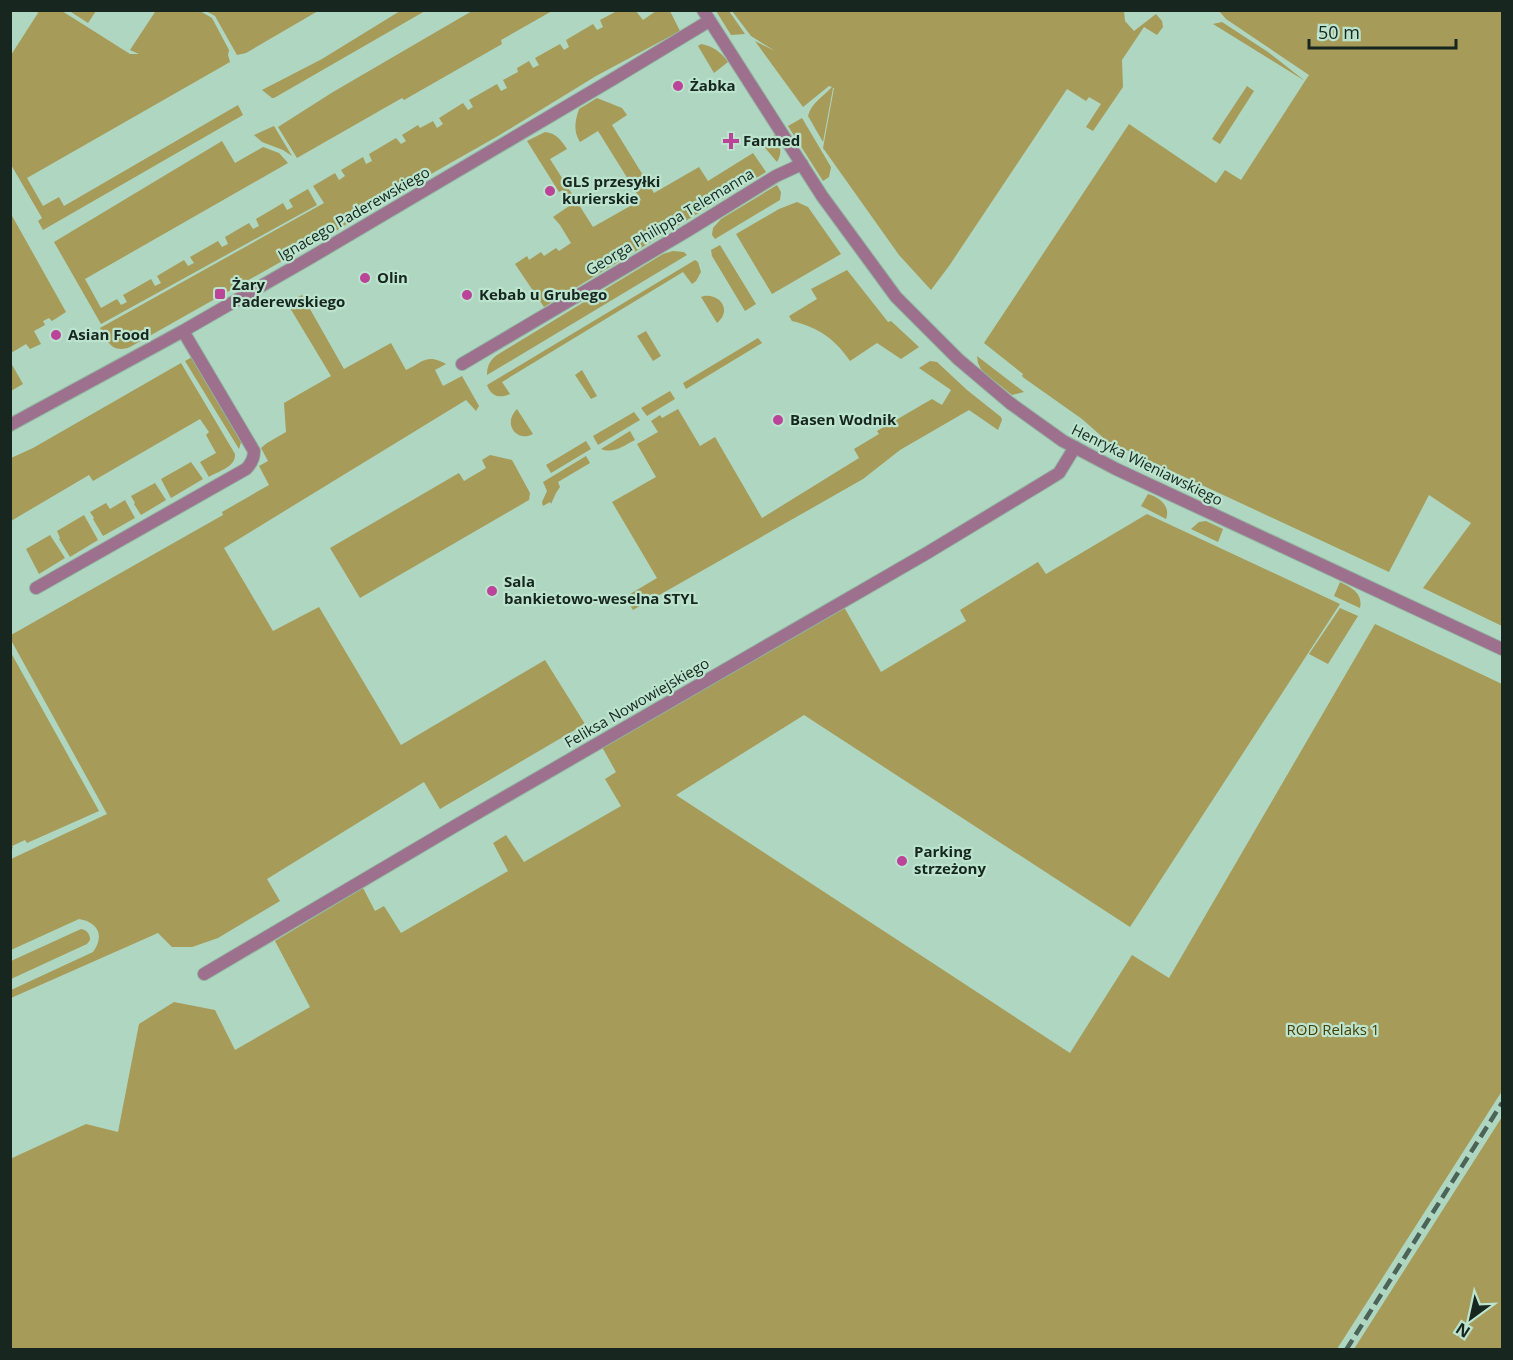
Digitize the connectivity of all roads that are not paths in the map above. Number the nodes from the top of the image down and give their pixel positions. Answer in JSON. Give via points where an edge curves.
{"nodes":[{"id":1,"x":706,"y":16,"type":"edge"},
{"id":2,"x":802,"y":164,"type":"junction"},
{"id":3,"x":183,"y":331,"type":"junction"},
{"id":4,"x":462,"y":364,"type":"dead end"},
{"id":5,"x":10,"y":425,"type":"edge"},
{"id":6,"x":1075,"y":447,"type":"junction"},
{"id":7,"x":36,"y":588,"type":"dead end"},
{"id":8,"x":1503,"y":650,"type":"edge"},
{"id":9,"x":204,"y":974,"type":"dead end"}],
"edges":[{"from":1,"to":2,"type":"street","name":"Henryka Wieniawskiego"},
{"from":1,"to":3,"type":"street","name":"Ignacego Paderewskiego","via":[[563,109]]},
{"from":2,"to":4,"type":"street","name":"Georga Philippa Telemanna"},
{"from":2,"to":6,"type":"street","name":"Henryka Wieniawskiego","via":[[896,297],[958,359],[1010,403]]},
{"from":3,"to":5,"type":"street","name":"Ignacego Paderewskiego"},
{"from":3,"to":7,"type":"street","via":[[254,451],[250,465]]},
{"from":6,"to":8,"type":"street","name":"Henryka Wieniawskiego"},
{"from":6,"to":9,"type":"street","name":"Feliksa Nowowiejskiego","via":[[1059,473],[1040,485]]}]}
